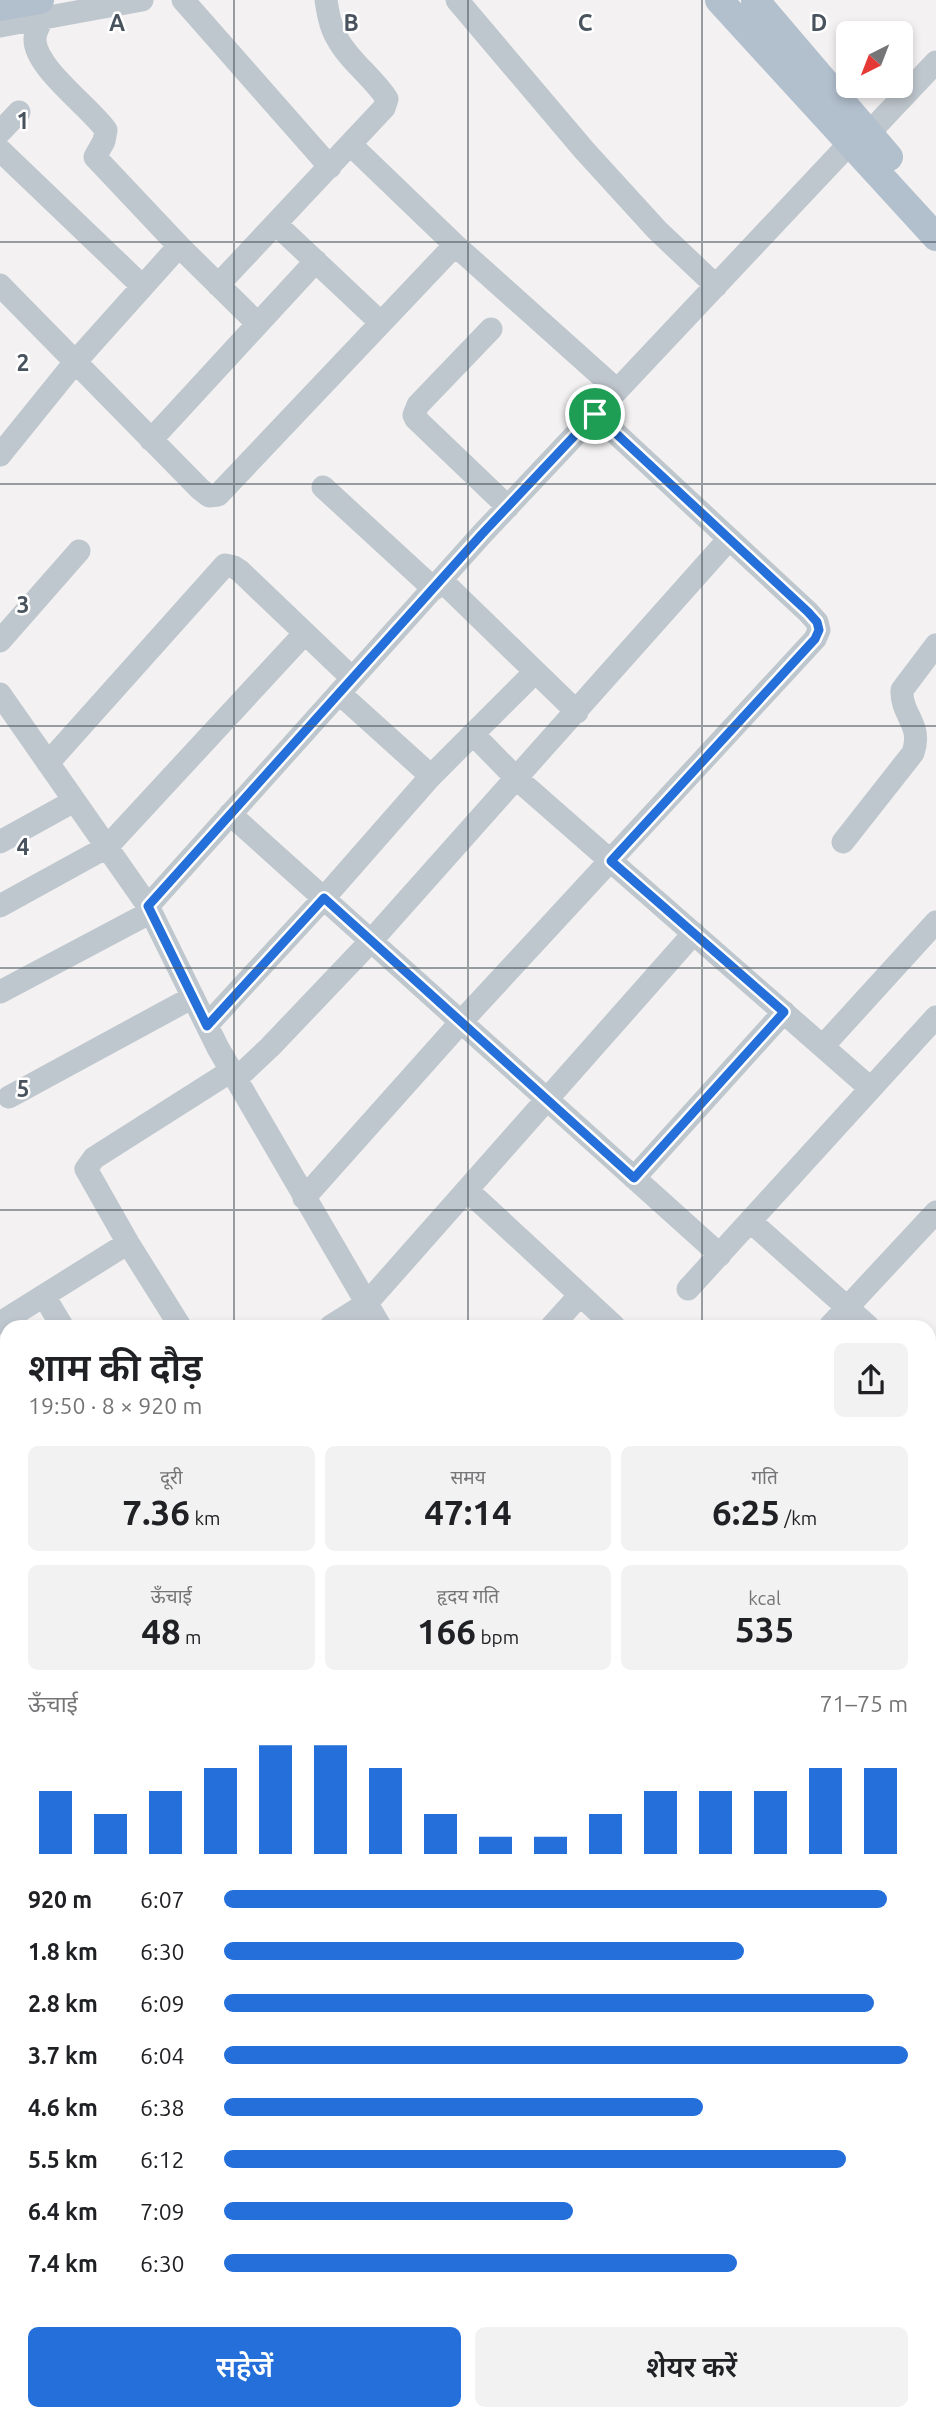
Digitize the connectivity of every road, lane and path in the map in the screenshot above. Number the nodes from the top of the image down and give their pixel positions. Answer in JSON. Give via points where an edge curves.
{"nodes":[{"id":1,"x":142,"y":0,"type":"edge"},
{"id":2,"x":183,"y":0,"type":"edge"},
{"id":3,"x":326,"y":0,"type":"edge"},
{"id":4,"x":457,"y":0,"type":"edge"},
{"id":5,"x":719,"y":0,"type":"edge"},
{"id":6,"x":755,"y":0,"type":"edge"},
{"id":7,"x":0,"y":7,"type":"edge"},
{"id":8,"x":41,"y":9,"type":"edge"},
{"id":9,"x":0,"y":26,"type":"edge"},
{"id":10,"x":936,"y":62,"type":"edge"},
{"id":11,"x":19,"y":112,"type":"dead end"},
{"id":12,"x":0,"y":132,"type":"edge"},
{"id":13,"x":859,"y":139,"type":"junction"},
{"id":14,"x":351,"y":145,"type":"junction"},
{"id":15,"x":0,"y":150,"type":"edge"},
{"id":16,"x":330,"y":167,"type":"junction"},
{"id":17,"x":936,"y":209,"type":"edge"},
{"id":18,"x":276,"y":224,"type":"junction"},
{"id":19,"x":936,"y":237,"type":"edge"},
{"id":20,"x":455,"y":245,"type":"junction"},
{"id":21,"x":179,"y":246,"type":"junction"},
{"id":22,"x":316,"y":261,"type":"junction"},
{"id":23,"x":0,"y":285,"type":"edge"},
{"id":24,"x":218,"y":285,"type":"junction"},
{"id":25,"x":716,"y":285,"type":"junction"},
{"id":26,"x":142,"y":286,"type":"junction"},
{"id":27,"x":380,"y":322,"type":"junction"},
{"id":28,"x":258,"y":324,"type":"junction"},
{"id":29,"x":491,"y":329,"type":"dead end"},
{"id":30,"x":76,"y":361,"type":"junction"},
{"id":31,"x":617,"y":390,"type":"junction"},
{"id":32,"x":595,"y":414,"type":"junction"},
{"id":33,"x":152,"y":440,"type":"junction"},
{"id":34,"x":0,"y":455,"type":"edge"},
{"id":35,"x":323,"y":487,"type":"dead end"},
{"id":36,"x":508,"y":507,"type":"junction"},
{"id":37,"x":729,"y":539,"type":"junction"},
{"id":38,"x":79,"y":551,"type":"dead end"},
{"id":39,"x":438,"y":585,"type":"junction"},
{"id":40,"x":305,"y":634,"type":"junction"},
{"id":41,"x":0,"y":641,"type":"edge"},
{"id":42,"x":936,"y":645,"type":"edge"},
{"id":43,"x":535,"y":672,"type":"junction"},
{"id":44,"x":346,"y":686,"type":"junction"},
{"id":45,"x":3,"y":704,"type":"edge"},
{"id":46,"x":577,"y":712,"type":"junction"},
{"id":47,"x":472,"y":734,"type":"junction"},
{"id":48,"x":48,"y":763,"type":"junction"},
{"id":49,"x":430,"y":776,"type":"junction"},
{"id":50,"x":516,"y":778,"type":"junction"},
{"id":51,"x":74,"y":801,"type":"junction"},
{"id":52,"x":230,"y":814,"type":"junction"},
{"id":53,"x":0,"y":842,"type":"edge"},
{"id":54,"x":843,"y":842,"type":"dead end"},
{"id":55,"x":107,"y":847,"type":"junction"},
{"id":56,"x":611,"y":861,"type":"junction"},
{"id":57,"x":324,"y":898,"type":"junction"},
{"id":58,"x":0,"y":905,"type":"edge"},
{"id":59,"x":149,"y":909,"type":"junction"},
{"id":60,"x":936,"y":922,"type":"edge"},
{"id":61,"x":694,"y":933,"type":"junction"},
{"id":62,"x":371,"y":941,"type":"junction"},
{"id":63,"x":0,"y":992,"type":"edge"},
{"id":64,"x":193,"y":997,"type":"junction"},
{"id":65,"x":784,"y":1012,"type":"junction"},
{"id":66,"x":936,"y":1017,"type":"edge"},
{"id":67,"x":461,"y":1022,"type":"junction"},
{"id":68,"x":207,"y":1026,"type":"junction"},
{"id":69,"x":822,"y":1046,"type":"junction"},
{"id":70,"x":233,"y":1075,"type":"junction"},
{"id":71,"x":870,"y":1087,"type":"junction"},
{"id":72,"x":9,"y":1097,"type":"dead end"},
{"id":73,"x":547,"y":1100,"type":"junction"},
{"id":74,"x":634,"y":1178,"type":"junction"},
{"id":75,"x":467,"y":1190,"type":"junction"},
{"id":76,"x":304,"y":1198,"type":"junction"},
{"id":77,"x":936,"y":1212,"type":"edge"},
{"id":78,"x":750,"y":1221,"type":"junction"},
{"id":79,"x":128,"y":1242,"type":"junction"},
{"id":80,"x":720,"y":1255,"type":"junction"},
{"id":81,"x":688,"y":1289,"type":"dead end"},
{"id":82,"x":44,"y":1296,"type":"junction"},
{"id":83,"x":580,"y":1296,"type":"junction"},
{"id":84,"x":366,"y":1304,"type":"junction"},
{"id":85,"x":847,"y":1308,"type":"junction"},
{"id":86,"x":3,"y":1320,"type":"edge"},
{"id":87,"x":58,"y":1320,"type":"edge"},
{"id":88,"x":176,"y":1320,"type":"edge"},
{"id":89,"x":341,"y":1320,"type":"edge"},
{"id":90,"x":376,"y":1320,"type":"edge"},
{"id":91,"x":558,"y":1320,"type":"edge"},
{"id":92,"x":607,"y":1320,"type":"edge"},
{"id":93,"x":836,"y":1320,"type":"edge"},
{"id":94,"x":861,"y":1320,"type":"edge"}],
"edges":[{"from":1,"to":8,"type":"street"},
{"from":2,"to":16,"type":"street"},
{"from":3,"to":14,"type":"street","via":[[337,38],[387,99],[379,115]]},
{"from":4,"to":25,"type":"street","via":[[584,150]]},
{"from":5,"to":13,"type":"main road"},
{"from":6,"to":13,"type":"main road"},
{"from":7,"to":8,"type":"main road"},
{"from":8,"to":9,"type":"street"},
{"from":8,"to":21,"type":"street","via":[[35,36],[44,63],[106,130],[94,157]]},
{"from":10,"to":13,"type":"street"},
{"from":11,"to":12,"type":"street"},
{"from":13,"to":17,"type":"main road"},
{"from":13,"to":19,"type":"main road"},
{"from":13,"to":25,"type":"street"},
{"from":14,"to":16,"type":"street"},
{"from":14,"to":20,"type":"street"},
{"from":15,"to":26,"type":"street"},
{"from":16,"to":18,"type":"street"},
{"from":18,"to":22,"type":"street"},
{"from":18,"to":24,"type":"street"},
{"from":20,"to":27,"type":"street"},
{"from":20,"to":31,"type":"street"},
{"from":21,"to":24,"type":"street"},
{"from":21,"to":26,"type":"street"},
{"from":22,"to":27,"type":"street"},
{"from":22,"to":28,"type":"street"},
{"from":23,"to":30,"type":"street"},
{"from":24,"to":28,"type":"street"},
{"from":25,"to":31,"type":"street"},
{"from":26,"to":30,"type":"street"},
{"from":27,"to":33,"type":"street","via":[[218,495],[209,496],[200,489]]},
{"from":28,"to":33,"type":"street"},
{"from":29,"to":36,"type":"street","via":[[418,405],[414,415]]},
{"from":30,"to":33,"type":"street"},
{"from":30,"to":34,"type":"street"},
{"from":31,"to":32,"type":"street"},
{"from":32,"to":36,"type":"street"},
{"from":32,"to":37,"type":"street"},
{"from":35,"to":39,"type":"street"},
{"from":36,"to":39,"type":"street"},
{"from":37,"to":46,"type":"street"},
{"from":37,"to":56,"type":"street","via":[[808,612],[819,630]]},
{"from":38,"to":41,"type":"street"},
{"from":39,"to":43,"type":"street"},
{"from":39,"to":44,"type":"street"},
{"from":40,"to":44,"type":"street"},
{"from":40,"to":48,"type":"street","via":[[240,571],[225,565]]},
{"from":40,"to":55,"type":"street"},
{"from":42,"to":54,"type":"street","via":[[902,690],[916,732],[913,753]]},
{"from":43,"to":46,"type":"street"},
{"from":43,"to":47,"type":"street"},
{"from":44,"to":49,"type":"street"},
{"from":44,"to":52,"type":"street"},
{"from":45,"to":48,"type":"street"},
{"from":46,"to":50,"type":"street"},
{"from":47,"to":49,"type":"street"},
{"from":47,"to":50,"type":"street"},
{"from":48,"to":51,"type":"street"},
{"from":49,"to":57,"type":"street"},
{"from":50,"to":56,"type":"street"},
{"from":50,"to":62,"type":"street"},
{"from":51,"to":53,"type":"street"},
{"from":51,"to":55,"type":"street"},
{"from":52,"to":57,"type":"street"},
{"from":52,"to":59,"type":"street"},
{"from":55,"to":58,"type":"street"},
{"from":55,"to":59,"type":"street"},
{"from":56,"to":61,"type":"street"},
{"from":56,"to":67,"type":"street"},
{"from":57,"to":62,"type":"street"},
{"from":57,"to":68,"type":"street"},
{"from":59,"to":63,"type":"street"},
{"from":59,"to":64,"type":"street"},
{"from":60,"to":69,"type":"street"},
{"from":61,"to":65,"type":"street"},
{"from":61,"to":73,"type":"street"},
{"from":62,"to":67,"type":"street"},
{"from":62,"to":70,"type":"street","via":[[270,1047]]},
{"from":64,"to":68,"type":"street"},
{"from":64,"to":72,"type":"street"},
{"from":65,"to":69,"type":"street"},
{"from":65,"to":74,"type":"street"},
{"from":66,"to":71,"type":"street"},
{"from":67,"to":73,"type":"street"},
{"from":67,"to":76,"type":"street"},
{"from":68,"to":70,"type":"street"},
{"from":69,"to":71,"type":"street"},
{"from":70,"to":76,"type":"street"},
{"from":70,"to":79,"type":"street","via":[[87,1166],[87,1174]]},
{"from":71,"to":78,"type":"street"},
{"from":73,"to":74,"type":"street"},
{"from":73,"to":75,"type":"street"},
{"from":74,"to":80,"type":"street"},
{"from":75,"to":83,"type":"street"},
{"from":75,"to":84,"type":"street"},
{"from":76,"to":84,"type":"street"},
{"from":77,"to":85,"type":"street"},
{"from":78,"to":80,"type":"street"},
{"from":78,"to":85,"type":"street"},
{"from":79,"to":82,"type":"street"},
{"from":79,"to":88,"type":"street"},
{"from":80,"to":81,"type":"street"},
{"from":82,"to":86,"type":"street"},
{"from":82,"to":87,"type":"street"},
{"from":83,"to":91,"type":"street"},
{"from":83,"to":92,"type":"street"},
{"from":84,"to":89,"type":"street"},
{"from":84,"to":90,"type":"street"},
{"from":85,"to":93,"type":"street"},
{"from":85,"to":94,"type":"street"}]}
